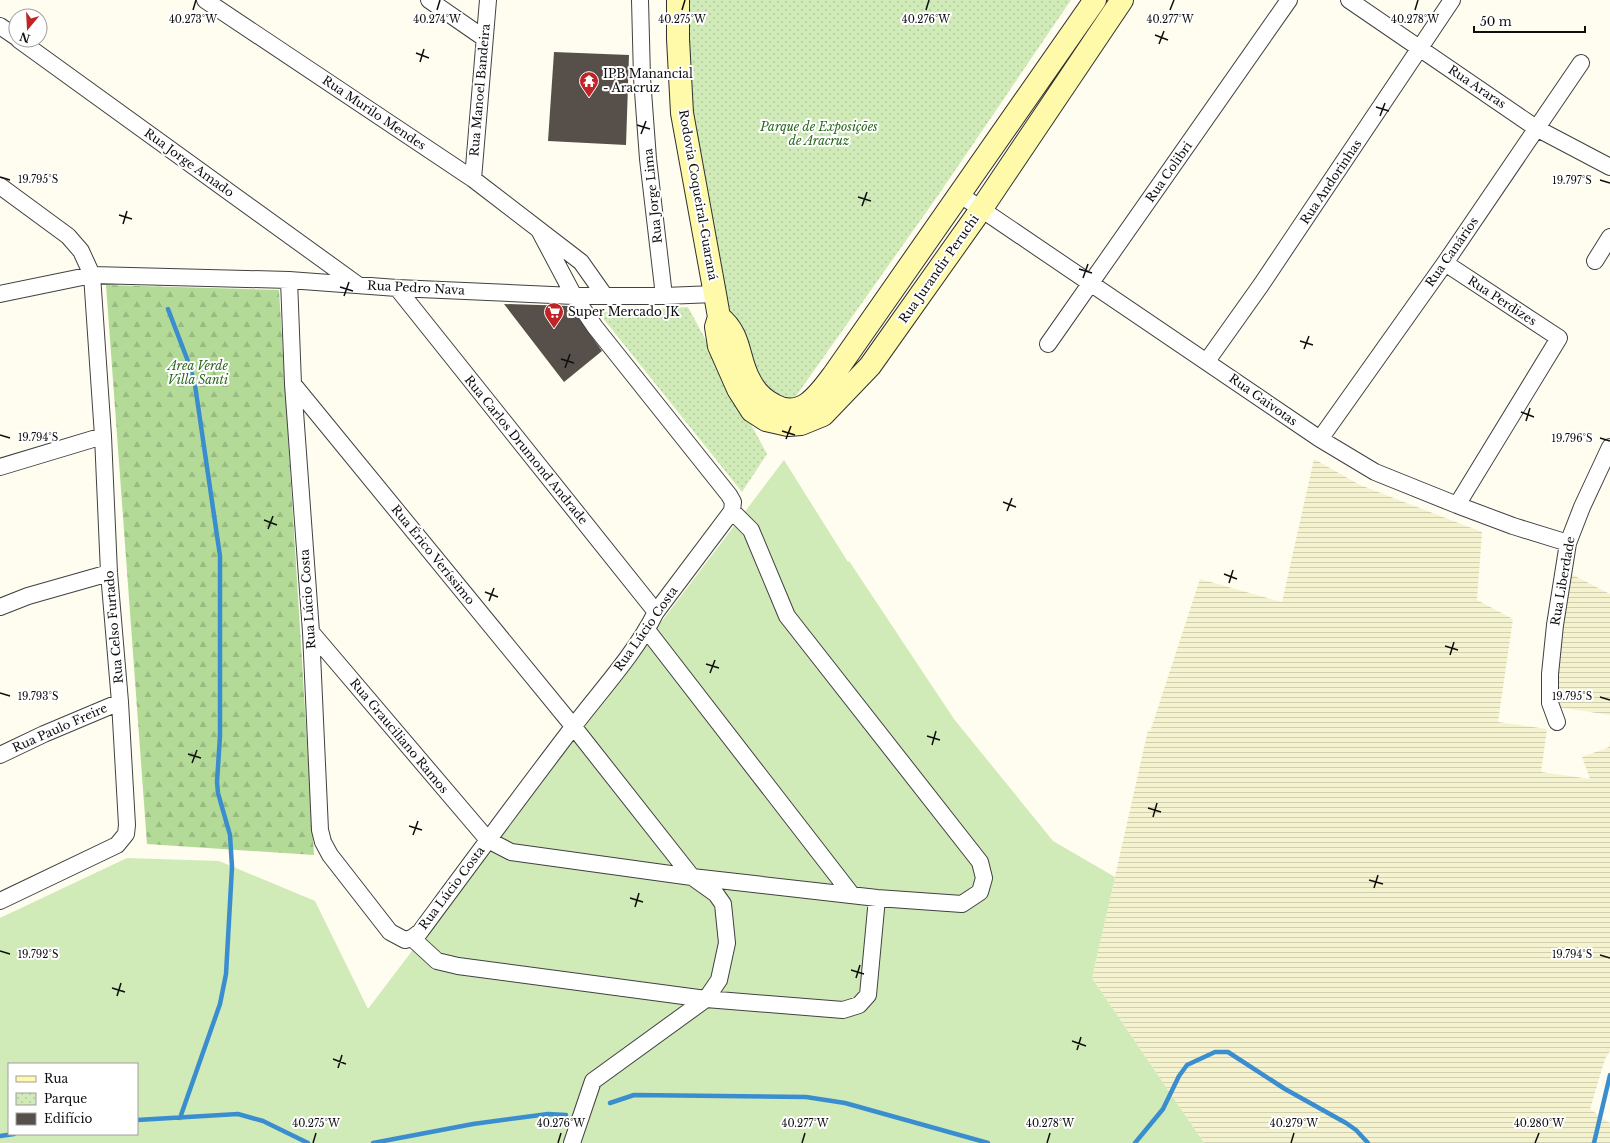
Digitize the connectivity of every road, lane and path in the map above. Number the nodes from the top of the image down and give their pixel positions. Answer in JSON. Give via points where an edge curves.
{"nodes":[{"id":1,"x":205,"y":0,"type":"edge"},
{"id":2,"x":429,"y":0,"type":"edge"},
{"id":3,"x":488,"y":0,"type":"edge"},
{"id":4,"x":640,"y":0,"type":"edge"},
{"id":5,"x":678,"y":0,"type":"edge"},
{"id":6,"x":1095,"y":0,"type":"edge"},
{"id":7,"x":1122,"y":0,"type":"edge"},
{"id":8,"x":1289,"y":0,"type":"edge"},
{"id":9,"x":1349,"y":0,"type":"edge"},
{"id":10,"x":1452,"y":0,"type":"edge"},
{"id":11,"x":484,"y":38,"type":"junction"},
{"id":12,"x":31,"y":48,"type":"edge"},
{"id":13,"x":1421,"y":48,"type":"junction"},
{"id":14,"x":1581,"y":63,"type":"dead end"},
{"id":15,"x":1536,"y":128,"type":"junction"},
{"id":16,"x":1610,"y":167,"type":"edge"},
{"id":17,"x":473,"y":179,"type":"junction"},
{"id":18,"x":0,"y":186,"type":"edge"},
{"id":19,"x":959,"y":194,"type":"junction"},
{"id":20,"x":982,"y":208,"type":"junction"},
{"id":21,"x":539,"y":230,"type":"junction"},
{"id":22,"x":1610,"y":236,"type":"edge"},
{"id":23,"x":1595,"y":261,"type":"dead end"},
{"id":24,"x":1444,"y":263,"type":"junction"},
{"id":25,"x":92,"y":275,"type":"junction"},
{"id":26,"x":289,"y":280,"type":"junction"},
{"id":27,"x":1091,"y":283,"type":"junction"},
{"id":28,"x":358,"y":285,"type":"junction"},
{"id":29,"x":397,"y":288,"type":"junction"},
{"id":30,"x":0,"y":294,"type":"edge"},
{"id":31,"x":715,"y":294,"type":"junction"},
{"id":32,"x":574,"y":296,"type":"junction"},
{"id":33,"x":605,"y":296,"type":"junction"},
{"id":34,"x":664,"y":296,"type":"junction"},
{"id":35,"x":1048,"y":344,"type":"dead end"},
{"id":36,"x":732,"y":355,"type":"junction"},
{"id":37,"x":1207,"y":361,"type":"junction"},
{"id":38,"x":293,"y":384,"type":"junction"},
{"id":39,"x":103,"y":436,"type":"junction"},
{"id":40,"x":1320,"y":439,"type":"junction"},
{"id":41,"x":1610,"y":447,"type":"edge"},
{"id":42,"x":0,"y":466,"type":"edge"},
{"id":43,"x":1457,"y":506,"type":"junction"},
{"id":44,"x":732,"y":511,"type":"junction"},
{"id":45,"x":1568,"y":543,"type":"junction"},
{"id":46,"x":109,"y":573,"type":"junction"},
{"id":47,"x":0,"y":607,"type":"edge"},
{"id":48,"x":656,"y":612,"type":"junction"},
{"id":49,"x":647,"y":630,"type":"junction"},
{"id":50,"x":311,"y":632,"type":"junction"},
{"id":51,"x":120,"y":702,"type":"junction"},
{"id":52,"x":1557,"y":722,"type":"dead end"},
{"id":53,"x":573,"y":726,"type":"junction"},
{"id":54,"x":0,"y":755,"type":"edge"},
{"id":55,"x":488,"y":840,"type":"junction"},
{"id":56,"x":692,"y":877,"type":"junction"},
{"id":57,"x":852,"y":895,"type":"junction"},
{"id":58,"x":877,"y":898,"type":"junction"},
{"id":59,"x":0,"y":901,"type":"edge"},
{"id":60,"x":412,"y":938,"type":"junction"},
{"id":61,"x":706,"y":999,"type":"junction"},
{"id":62,"x":572,"y":1143,"type":"edge"}],
"edges":[{"from":1,"to":17,"type":"street","name":"Rua Murilo Mendes"},
{"from":2,"to":11,"type":"street"},
{"from":3,"to":11,"type":"street","name":"Rua Manoel Bandeira"},
{"from":4,"to":34,"type":"street","name":"Rua Jorge Lima","via":[[648,159]]},
{"from":5,"to":31,"type":"street","name":"Rodovia Coqueiral-Guaraná","via":[[682,113]]},
{"from":6,"to":19,"type":"street"},
{"from":7,"to":20,"type":"street","name":"Rua Jurandir Peruchi"},
{"from":8,"to":27,"type":"street","name":"Rua Colibri"},
{"from":9,"to":13,"type":"street","name":"Rua Araras"},
{"from":10,"to":13,"type":"street","name":"Rua Andorinhas"},
{"from":11,"to":17,"type":"street","name":"Rua Manoel Bandeira"},
{"from":12,"to":28,"type":"street","name":"Rua Jorge Amado"},
{"from":13,"to":15,"type":"street","name":"Rua Araras"},
{"from":13,"to":37,"type":"street","name":"Rua Andorinhas"},
{"from":14,"to":15,"type":"street","name":"Rua Canários"},
{"from":15,"to":16,"type":"street","name":"Rua Araras"},
{"from":15,"to":24,"type":"street","name":"Rua Canários"},
{"from":17,"to":21,"type":"street","name":"Rua Murilo Mendes"},
{"from":18,"to":25,"type":"street","via":[[68,236],[81,251]]},
{"from":19,"to":20,"type":"street","name":"Rua Gaivotas"},
{"from":19,"to":36,"type":"street","via":[[834,374],[810,403],[792,410],[778,408],[757,391]]},
{"from":20,"to":27,"type":"street","name":"Rua Gaivotas"},
{"from":20,"to":36,"type":"street","name":"Rua Jurandir Peruchi","via":[[870,366],[846,393],[818,418],[788,425],[756,415],[743,399]]},
{"from":21,"to":32,"type":"street","name":"Rua Murilo Mendes"},
{"from":21,"to":33,"type":"street","name":"Rua Murilo Mendes","via":[[581,262]]},
{"from":22,"to":23,"type":"street"},
{"from":24,"to":40,"type":"street","name":"Rua Canários"},
{"from":24,"to":43,"type":"street","name":"Rua Perdizes","via":[[1559,338]]},
{"from":25,"to":26,"type":"street","name":"Rua Pedro Nava"},
{"from":25,"to":30,"type":"street","name":"Rua Pedro Nava"},
{"from":25,"to":39,"type":"street","name":"Rua Celso Furtado"},
{"from":26,"to":28,"type":"street","name":"Rua Pedro Nava"},
{"from":26,"to":38,"type":"street","name":"Rua Lúcio Costa"},
{"from":27,"to":35,"type":"street","name":"Rua Colibri"},
{"from":27,"to":37,"type":"street","name":"Rua Gaivotas"},
{"from":28,"to":29,"type":"street","name":"Rua Pedro Nava"},
{"from":29,"to":32,"type":"street","name":"Rua Pedro Nava"},
{"from":29,"to":48,"type":"street","name":"Rua Carlos Drumond Andrade"},
{"from":31,"to":34,"type":"street","name":"Rua Pedro Nava"},
{"from":31,"to":36,"type":"street","name":"Rodovia Coqueiral-Guaraná","via":[[719,317],[716,335]]},
{"from":32,"to":33,"type":"street","name":"Rua Pedro Nava"},
{"from":32,"to":44,"type":"street","via":[[595,327],[729,494],[733,502]]},
{"from":33,"to":34,"type":"street","name":"Rua Pedro Nava"},
{"from":37,"to":40,"type":"street","name":"Rua Gaivotas"},
{"from":38,"to":50,"type":"street","name":"Rua Lúcio Costa"},
{"from":38,"to":53,"type":"street","name":"Rua Érico Veríssimo"},
{"from":39,"to":42,"type":"street"},
{"from":39,"to":46,"type":"street","name":"Rua Celso Furtado"},
{"from":40,"to":43,"type":"street","name":"Rua Gaivotas","via":[[1375,472]]},
{"from":41,"to":45,"type":"street","name":"Rua Liberdade"},
{"from":43,"to":45,"type":"street","name":"Rua Gaivotas"},
{"from":44,"to":48,"type":"street","name":"Rua Lúcio Costa"},
{"from":44,"to":58,"type":"street","via":[[751,530],[787,616],[980,862],[984,878],[980,892],[962,904]]},
{"from":45,"to":52,"type":"street","name":"Rua Liberdade","via":[[1550,674],[1550,703]]},
{"from":46,"to":47,"type":"street","via":[[28,596]]},
{"from":46,"to":51,"type":"street","name":"Rua Celso Furtado"},
{"from":48,"to":49,"type":"street","name":"Rua Lúcio Costa"},
{"from":49,"to":53,"type":"street","name":"Rua Lúcio Costa"},
{"from":49,"to":57,"type":"street"},
{"from":50,"to":55,"type":"street","name":"Rua Grauciliano Ramos"},
{"from":50,"to":60,"type":"street","name":"Rua Lúcio Costa","via":[[319,818],[323,842],[330,855],[390,932],[405,940]]},
{"from":51,"to":54,"type":"street","name":"Rua Paulo Freire"},
{"from":51,"to":59,"type":"street","name":"Rua Celso Furtado","via":[[127,825],[123,840]]},
{"from":53,"to":55,"type":"street","name":"Rua Lúcio Costa"},
{"from":53,"to":56,"type":"street","name":"Rua Érico Veríssimo"},
{"from":55,"to":56,"type":"street","via":[[511,852]]},
{"from":55,"to":60,"type":"street","name":"Rua Lúcio Costa","via":[[420,932]]},
{"from":56,"to":57,"type":"street"},
{"from":56,"to":61,"type":"street","via":[[716,894],[723,904],[727,943],[719,980]]},
{"from":57,"to":58,"type":"street"},
{"from":58,"to":61,"type":"street","via":[[868,995],[859,1006],[843,1010]]},
{"from":60,"to":61,"type":"street","via":[[437,961],[458,966]]},
{"from":61,"to":62,"type":"street","via":[[594,1080]]}]}
